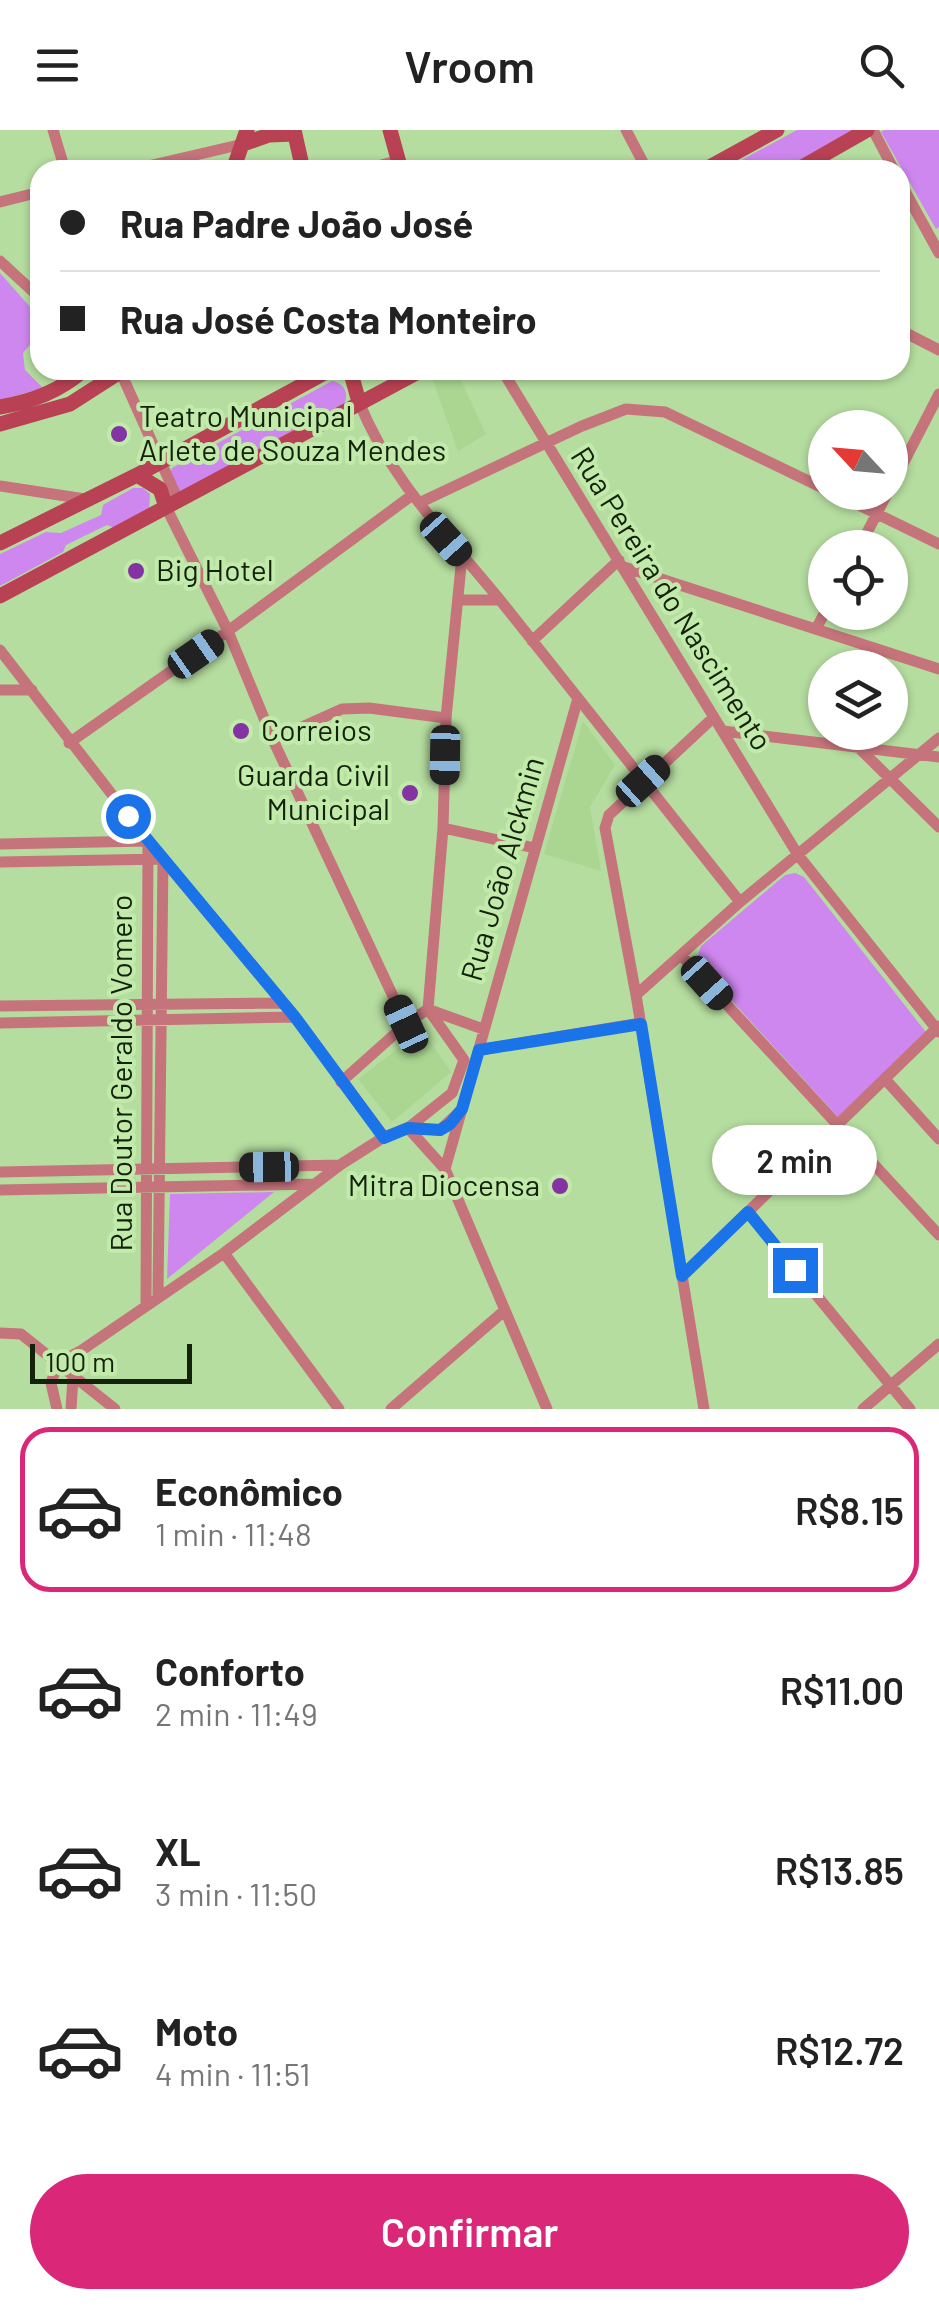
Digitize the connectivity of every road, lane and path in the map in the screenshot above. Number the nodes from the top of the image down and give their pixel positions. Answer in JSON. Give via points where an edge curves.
{"nodes":[{"id":1,"x":53,"y":130,"type":"edge"},
{"id":2,"x":390,"y":130,"type":"edge"},
{"id":3,"x":626,"y":130,"type":"edge"},
{"id":4,"x":777,"y":130,"type":"edge"},
{"id":5,"x":870,"y":130,"type":"edge"},
{"id":6,"x":269,"y":132,"type":"edge"},
{"id":7,"x":295,"y":132,"type":"edge"},
{"id":8,"x":245,"y":137,"type":"edge"},
{"id":9,"x":62,"y":160,"type":"edge"},
{"id":10,"x":166,"y":160,"type":"edge"},
{"id":11,"x":231,"y":160,"type":"edge"},
{"id":12,"x":301,"y":160,"type":"edge"},
{"id":13,"x":398,"y":160,"type":"edge"},
{"id":14,"x":642,"y":160,"type":"edge"},
{"id":15,"x":722,"y":160,"type":"edge"},
{"id":16,"x":816,"y":160,"type":"edge"},
{"id":17,"x":888,"y":160,"type":"edge"},
{"id":18,"x":30,"y":194,"type":"edge"},
{"id":19,"x":910,"y":199,"type":"edge"},
{"id":20,"x":0,"y":202,"type":"edge"},
{"id":21,"x":937,"y":244,"type":"edge"},
{"id":22,"x":0,"y":261,"type":"edge"},
{"id":23,"x":30,"y":289,"type":"edge"},
{"id":24,"x":910,"y":335,"type":"edge"},
{"id":25,"x":939,"y":350,"type":"edge"},
{"id":26,"x":73,"y":380,"type":"edge"},
{"id":27,"x":95,"y":380,"type":"edge"},
{"id":28,"x":111,"y":380,"type":"edge"},
{"id":29,"x":125,"y":380,"type":"edge"},
{"id":30,"x":312,"y":380,"type":"edge"},
{"id":31,"x":353,"y":380,"type":"edge"},
{"id":32,"x":403,"y":380,"type":"edge"},
{"id":33,"x":508,"y":380,"type":"edge"},
{"id":34,"x":106,"y":384,"type":"junction"},
{"id":35,"x":939,"y":394,"type":"edge"},
{"id":36,"x":360,"y":402,"type":"junction"},
{"id":37,"x":0,"y":407,"type":"edge"},
{"id":38,"x":0,"y":424,"type":"edge"},
{"id":39,"x":546,"y":445,"type":"junction"},
{"id":40,"x":908,"y":454,"type":"edge"},
{"id":41,"x":160,"y":462,"type":"junction"},
{"id":42,"x":137,"y":475,"type":"junction"},
{"id":43,"x":808,"y":481,"type":"edge"},
{"id":44,"x":0,"y":486,"type":"edge"},
{"id":45,"x":85,"y":498,"type":"junction"},
{"id":46,"x":415,"y":499,"type":"junction"},
{"id":47,"x":172,"y":504,"type":"junction"},
{"id":48,"x":869,"y":510,"type":"edge"},
{"id":49,"x":879,"y":510,"type":"edge"},
{"id":50,"x":877,"y":514,"type":"junction"},
{"id":51,"x":869,"y":530,"type":"edge"},
{"id":52,"x":0,"y":543,"type":"edge"},
{"id":53,"x":939,"y":544,"type":"edge"},
{"id":54,"x":462,"y":556,"type":"junction"},
{"id":55,"x":621,"y":564,"type":"junction"},
{"id":56,"x":0,"y":596,"type":"edge"},
{"id":57,"x":458,"y":600,"type":"junction"},
{"id":58,"x":500,"y":600,"type":"junction"},
{"id":59,"x":808,"y":625,"type":"edge"},
{"id":60,"x":823,"y":630,"type":"edge"},
{"id":61,"x":228,"y":632,"type":"junction"},
{"id":62,"x":532,"y":641,"type":"junction"},
{"id":63,"x":0,"y":650,"type":"edge"},
{"id":64,"x":939,"y":670,"type":"edge"},
{"id":65,"x":0,"y":690,"type":"edge"},
{"id":66,"x":32,"y":690,"type":"junction"},
{"id":67,"x":578,"y":698,"type":"junction"},
{"id":68,"x":714,"y":717,"type":"junction"},
{"id":69,"x":446,"y":718,"type":"junction"},
{"id":70,"x":723,"y":732,"type":"junction"},
{"id":71,"x":939,"y":738,"type":"edge"},
{"id":72,"x":273,"y":740,"type":"junction"},
{"id":73,"x":808,"y":741,"type":"edge"},
{"id":74,"x":69,"y":743,"type":"junction"},
{"id":75,"x":860,"y":750,"type":"edge"},
{"id":76,"x":887,"y":750,"type":"edge"},
{"id":77,"x":918,"y":754,"type":"junction"},
{"id":78,"x":939,"y":758,"type":"edge"},
{"id":79,"x":888,"y":777,"type":"junction"},
{"id":80,"x":643,"y":781,"type":"junction"},
{"id":81,"x":939,"y":827,"type":"edge"},
{"id":82,"x":443,"y":828,"type":"junction"},
{"id":83,"x":148,"y":841,"type":"junction"},
{"id":84,"x":0,"y":844,"type":"edge"},
{"id":85,"x":535,"y":848,"type":"junction"},
{"id":86,"x":798,"y":855,"type":"junction"},
{"id":87,"x":163,"y":859,"type":"junction"},
{"id":88,"x":148,"y":860,"type":"junction"},
{"id":89,"x":0,"y":862,"type":"edge"},
{"id":90,"x":740,"y":902,"type":"junction"},
{"id":91,"x":681,"y":955,"type":"junction"},
{"id":92,"x":636,"y":995,"type":"junction"},
{"id":93,"x":281,"y":1003,"type":"junction"},
{"id":94,"x":147,"y":1004,"type":"junction"},
{"id":95,"x":162,"y":1004,"type":"junction"},
{"id":96,"x":0,"y":1006,"type":"edge"},
{"id":97,"x":428,"y":1009,"type":"junction"},
{"id":98,"x":295,"y":1017,"type":"junction"},
{"id":99,"x":162,"y":1020,"type":"junction"},
{"id":100,"x":146,"y":1021,"type":"junction"},
{"id":101,"x":0,"y":1023,"type":"edge"},
{"id":102,"x":406,"y":1024,"type":"junction"},
{"id":103,"x":641,"y":1024,"type":"junction"},
{"id":104,"x":938,"y":1029,"type":"edge"},
{"id":105,"x":482,"y":1030,"type":"junction"},
{"id":106,"x":479,"y":1050,"type":"junction"},
{"id":107,"x":885,"y":1079,"type":"junction"},
{"id":108,"x":342,"y":1082,"type":"junction"},
{"id":109,"x":462,"y":1109,"type":"junction"},
{"id":110,"x":837,"y":1124,"type":"junction"},
{"id":111,"x":408,"y":1128,"type":"junction"},
{"id":112,"x":384,"y":1138,"type":"junction"},
{"id":113,"x":939,"y":1139,"type":"edge"},
{"id":114,"x":340,"y":1165,"type":"junction"},
{"id":115,"x":445,"y":1169,"type":"junction"},
{"id":116,"x":147,"y":1170,"type":"junction"},
{"id":117,"x":161,"y":1170,"type":"junction"},
{"id":118,"x":0,"y":1172,"type":"edge"},
{"id":119,"x":315,"y":1184,"type":"junction"},
{"id":120,"x":147,"y":1186,"type":"junction"},
{"id":121,"x":162,"y":1186,"type":"junction"},
{"id":122,"x":0,"y":1190,"type":"edge"},
{"id":123,"x":748,"y":1212,"type":"junction"},
{"id":124,"x":939,"y":1235,"type":"edge"},
{"id":125,"x":224,"y":1252,"type":"junction"},
{"id":126,"x":682,"y":1276,"type":"junction"},
{"id":127,"x":158,"y":1296,"type":"junction"},
{"id":128,"x":146,"y":1305,"type":"junction"},
{"id":129,"x":504,"y":1311,"type":"junction"},
{"id":130,"x":0,"y":1333,"type":"edge"},
{"id":131,"x":939,"y":1344,"type":"edge"},
{"id":132,"x":82,"y":1350,"type":"junction"},
{"id":133,"x":58,"y":1363,"type":"junction"},
{"id":134,"x":74,"y":1377,"type":"junction"},
{"id":135,"x":890,"y":1386,"type":"junction"},
{"id":136,"x":56,"y":1409,"type":"edge"},
{"id":137,"x":71,"y":1409,"type":"edge"},
{"id":138,"x":115,"y":1409,"type":"edge"},
{"id":139,"x":340,"y":1409,"type":"edge"},
{"id":140,"x":390,"y":1409,"type":"edge"},
{"id":141,"x":547,"y":1409,"type":"edge"},
{"id":142,"x":704,"y":1409,"type":"edge"},
{"id":143,"x":863,"y":1409,"type":"edge"},
{"id":144,"x":910,"y":1409,"type":"edge"}],
"edges":[{"from":1,"to":9,"type":"street"},
{"from":2,"to":13,"type":"main road"},
{"from":3,"to":14,"type":"street"},
{"from":4,"to":15,"type":"main road"},
{"from":5,"to":16,"type":"main road"},
{"from":5,"to":17,"type":"street"},
{"from":6,"to":7,"type":"main road"},
{"from":6,"to":8,"type":"main road"},
{"from":7,"to":12,"type":"main road"},
{"from":8,"to":10,"type":"street"},
{"from":8,"to":11,"type":"main road"},
{"from":18,"to":20,"type":"street"},
{"from":19,"to":21,"type":"street"},
{"from":22,"to":23,"type":"street"},
{"from":24,"to":25,"type":"street"},
{"from":26,"to":37,"type":"main road"},
{"from":27,"to":34,"type":"main road"},
{"from":28,"to":34,"type":"main road"},
{"from":29,"to":41,"type":"street"},
{"from":30,"to":41,"type":"main road"},
{"from":31,"to":36,"type":"main road"},
{"from":32,"to":36,"type":"main road"},
{"from":33,"to":39,"type":"street","name":"Rua Pereira do Nascimento"},
{"from":34,"to":38,"type":"main road","via":[[70,404]]},
{"from":35,"to":40,"type":"street"},
{"from":36,"to":46,"type":"street","via":[[374,438]]},
{"from":36,"to":47,"type":"main road"},
{"from":39,"to":43,"type":"street","via":[[626,409],[665,412]]},
{"from":39,"to":46,"type":"street"},
{"from":39,"to":55,"type":"street","name":"Rua Pereira do Nascimento"},
{"from":41,"to":42,"type":"main road"},
{"from":41,"to":47,"type":"street"},
{"from":42,"to":45,"type":"main road"},
{"from":42,"to":47,"type":"main road"},
{"from":44,"to":45,"type":"street"},
{"from":45,"to":52,"type":"main road"},
{"from":46,"to":54,"type":"street"},
{"from":46,"to":61,"type":"street"},
{"from":47,"to":56,"type":"main road"},
{"from":47,"to":61,"type":"street"},
{"from":48,"to":50,"type":"street"},
{"from":49,"to":50,"type":"street"},
{"from":50,"to":51,"type":"street"},
{"from":50,"to":53,"type":"street"},
{"from":54,"to":57,"type":"street"},
{"from":54,"to":58,"type":"street"},
{"from":55,"to":59,"type":"street"},
{"from":55,"to":62,"type":"street"},
{"from":55,"to":68,"type":"street","name":"Rua Pereira do Nascimento"},
{"from":57,"to":58,"type":"street"},
{"from":57,"to":69,"type":"street"},
{"from":58,"to":62,"type":"street"},
{"from":60,"to":64,"type":"street"},
{"from":61,"to":72,"type":"street"},
{"from":61,"to":74,"type":"street"},
{"from":62,"to":67,"type":"street"},
{"from":63,"to":66,"type":"street"},
{"from":65,"to":66,"type":"street"},
{"from":66,"to":74,"type":"street"},
{"from":67,"to":80,"type":"street"},
{"from":67,"to":85,"type":"street","name":"Rua João Alckmin"},
{"from":68,"to":70,"type":"street","name":"Rua Pereira do Nascimento"},
{"from":68,"to":80,"type":"street"},
{"from":69,"to":72,"type":"street","via":[[342,709]]},
{"from":69,"to":82,"type":"street"},
{"from":70,"to":73,"type":"street"},
{"from":70,"to":86,"type":"street","name":"Rua Pereira do Nascimento"},
{"from":71,"to":77,"type":"street"},
{"from":72,"to":102,"type":"street"},
{"from":74,"to":83,"type":"street"},
{"from":75,"to":79,"type":"street"},
{"from":76,"to":77,"type":"street"},
{"from":77,"to":78,"type":"street"},
{"from":77,"to":79,"type":"street"},
{"from":79,"to":81,"type":"street"},
{"from":79,"to":86,"type":"street"},
{"from":80,"to":90,"type":"street"},
{"from":80,"to":92,"type":"street","via":[[609,815],[605,828]]},
{"from":82,"to":85,"type":"street"},
{"from":82,"to":97,"type":"street"},
{"from":83,"to":84,"type":"street"},
{"from":83,"to":87,"type":"street"},
{"from":83,"to":88,"type":"street","name":"Rua Doutor Geraldo Vomero"},
{"from":85,"to":105,"type":"street","name":"Rua João Alckmin"},
{"from":86,"to":90,"type":"street"},
{"from":86,"to":104,"type":"street","name":"Rua Pereira do Nascimento"},
{"from":87,"to":88,"type":"street"},
{"from":87,"to":93,"type":"street"},
{"from":87,"to":95,"type":"street","name":"Rua Doutor Geraldo Vomero"},
{"from":88,"to":89,"type":"street"},
{"from":88,"to":94,"type":"street","name":"Rua Doutor Geraldo Vomero"},
{"from":90,"to":91,"type":"street"},
{"from":91,"to":92,"type":"street"},
{"from":91,"to":110,"type":"street"},
{"from":92,"to":103,"type":"street"},
{"from":93,"to":95,"type":"street"},
{"from":93,"to":98,"type":"street"},
{"from":94,"to":95,"type":"street"},
{"from":94,"to":96,"type":"street"},
{"from":94,"to":100,"type":"street","name":"Rua Doutor Geraldo Vomero"},
{"from":95,"to":99,"type":"street","name":"Rua Doutor Geraldo Vomero"},
{"from":97,"to":102,"type":"street"},
{"from":97,"to":105,"type":"street"},
{"from":97,"to":111,"type":"street","via":[[464,1060],[452,1092]]},
{"from":98,"to":99,"type":"street"},
{"from":98,"to":108,"type":"street"},
{"from":99,"to":100,"type":"street"},
{"from":99,"to":117,"type":"street","name":"Rua Doutor Geraldo Vomero"},
{"from":100,"to":101,"type":"street"},
{"from":100,"to":116,"type":"street","name":"Rua Doutor Geraldo Vomero"},
{"from":102,"to":108,"type":"street"},
{"from":103,"to":106,"type":"street"},
{"from":103,"to":126,"type":"street"},
{"from":104,"to":107,"type":"street"},
{"from":105,"to":106,"type":"street","name":"Rua João Alckmin"},
{"from":106,"to":109,"type":"street","name":"Rua João Alckmin"},
{"from":107,"to":110,"type":"street"},
{"from":107,"to":113,"type":"street"},
{"from":108,"to":112,"type":"street"},
{"from":109,"to":111,"type":"street","via":[[440,1130]]},
{"from":109,"to":115,"type":"street","name":"Rua João Alckmin"},
{"from":110,"to":123,"type":"street"},
{"from":110,"to":124,"type":"street"},
{"from":111,"to":112,"type":"street"},
{"from":111,"to":115,"type":"street"},
{"from":112,"to":114,"type":"street"},
{"from":114,"to":117,"type":"street"},
{"from":114,"to":119,"type":"street"},
{"from":115,"to":129,"type":"street"},
{"from":116,"to":117,"type":"street"},
{"from":116,"to":118,"type":"street"},
{"from":116,"to":120,"type":"street","name":"Rua Doutor Geraldo Vomero"},
{"from":117,"to":121,"type":"street","name":"Rua Doutor Geraldo Vomero"},
{"from":119,"to":121,"type":"street"},
{"from":119,"to":125,"type":"street"},
{"from":120,"to":121,"type":"street"},
{"from":120,"to":122,"type":"street"},
{"from":120,"to":128,"type":"street","name":"Rua Doutor Geraldo Vomero"},
{"from":121,"to":127,"type":"street","name":"Rua Doutor Geraldo Vomero"},
{"from":123,"to":126,"type":"street"},
{"from":123,"to":135,"type":"street"},
{"from":125,"to":127,"type":"street"},
{"from":125,"to":139,"type":"street"},
{"from":126,"to":142,"type":"street"},
{"from":127,"to":128,"type":"street"},
{"from":128,"to":132,"type":"street"},
{"from":129,"to":140,"type":"street"},
{"from":129,"to":141,"type":"street"},
{"from":130,"to":133,"type":"street","via":[[21,1334]]},
{"from":131,"to":135,"type":"street"},
{"from":132,"to":133,"type":"street"},
{"from":132,"to":134,"type":"street"},
{"from":133,"to":134,"type":"street"},
{"from":133,"to":136,"type":"street","via":[[51,1383]]},
{"from":134,"to":137,"type":"street"},
{"from":134,"to":138,"type":"street"},
{"from":135,"to":143,"type":"street"},
{"from":135,"to":144,"type":"street"}]}
